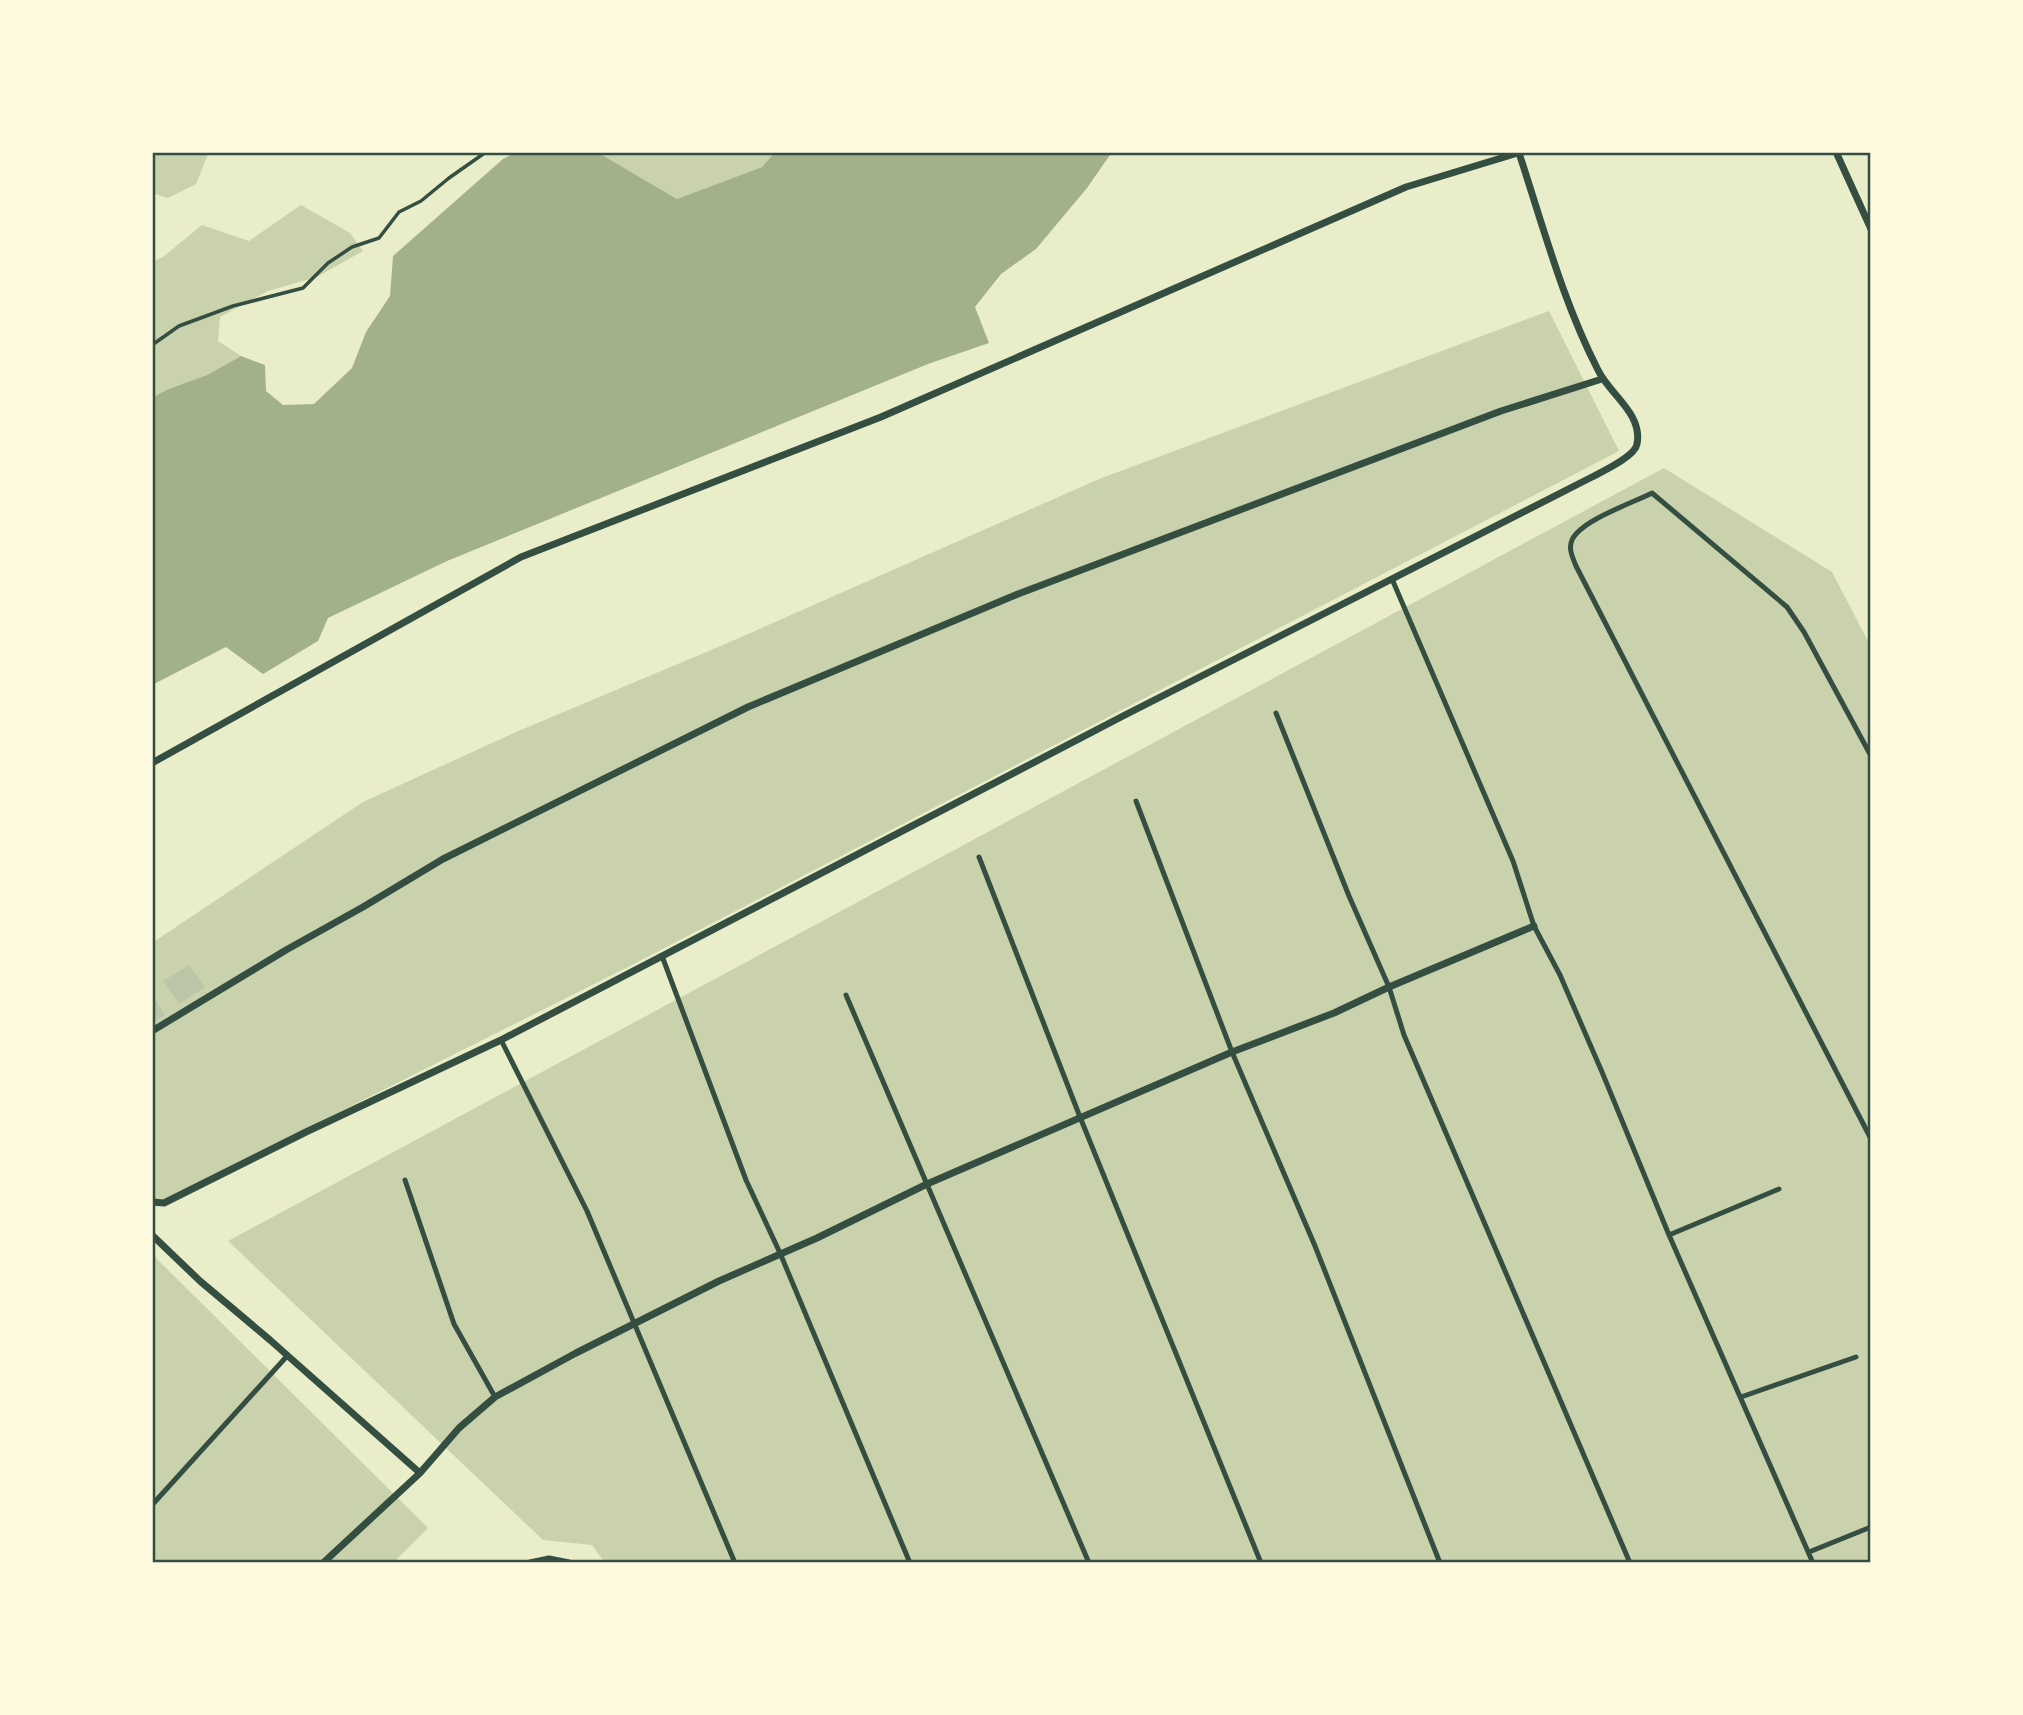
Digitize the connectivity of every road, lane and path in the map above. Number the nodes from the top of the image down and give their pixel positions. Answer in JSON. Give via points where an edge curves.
{"nodes":[{"id":1,"x":485,"y":152,"type":"edge"},
{"id":2,"x":1836,"y":152,"type":"edge"},
{"id":3,"x":1520,"y":153,"type":"edge"},
{"id":4,"x":1871,"y":229,"type":"edge"},
{"id":5,"x":152,"y":345,"type":"edge"},
{"id":6,"x":1602,"y":379,"type":"junction"},
{"id":7,"x":1392,"y":579,"type":"junction"},
{"id":8,"x":1276,"y":713,"type":"dead end"},
{"id":9,"x":1871,"y":756,"type":"edge"},
{"id":10,"x":152,"y":763,"type":"edge"},
{"id":11,"x":1136,"y":801,"type":"dead end"},
{"id":12,"x":979,"y":857,"type":"dead end"},
{"id":13,"x":1534,"y":926,"type":"junction"},
{"id":14,"x":662,"y":956,"type":"junction"},
{"id":15,"x":1389,"y":986,"type":"junction"},
{"id":16,"x":846,"y":995,"type":"dead end"},
{"id":17,"x":152,"y":1031,"type":"edge"},
{"id":18,"x":501,"y":1040,"type":"junction"},
{"id":19,"x":1232,"y":1052,"type":"junction"},
{"id":20,"x":1080,"y":1117,"type":"junction"},
{"id":21,"x":1871,"y":1139,"type":"edge"},
{"id":22,"x":405,"y":1181,"type":"dead end"},
{"id":23,"x":927,"y":1184,"type":"junction"},
{"id":24,"x":1779,"y":1189,"type":"dead end"},
{"id":25,"x":152,"y":1202,"type":"edge"},
{"id":26,"x":1670,"y":1234,"type":"junction"},
{"id":27,"x":154,"y":1240,"type":"edge"},
{"id":28,"x":780,"y":1253,"type":"junction"},
{"id":29,"x":635,"y":1324,"type":"junction"},
{"id":30,"x":288,"y":1356,"type":"junction"},
{"id":31,"x":1856,"y":1357,"type":"dead end"},
{"id":32,"x":495,"y":1397,"type":"junction"},
{"id":33,"x":1741,"y":1397,"type":"junction"},
{"id":34,"x":419,"y":1473,"type":"junction"},
{"id":35,"x":152,"y":1505,"type":"edge"},
{"id":36,"x":1871,"y":1527,"type":"edge"},
{"id":37,"x":1808,"y":1552,"type":"junction"},
{"id":38,"x":323,"y":1563,"type":"edge"},
{"id":39,"x":530,"y":1563,"type":"edge"},
{"id":40,"x":569,"y":1563,"type":"edge"},
{"id":41,"x":735,"y":1563,"type":"edge"},
{"id":42,"x":910,"y":1563,"type":"edge"},
{"id":43,"x":1089,"y":1563,"type":"edge"},
{"id":44,"x":1261,"y":1563,"type":"edge"},
{"id":45,"x":1440,"y":1563,"type":"edge"},
{"id":46,"x":1630,"y":1563,"type":"edge"},
{"id":47,"x":1813,"y":1563,"type":"edge"}],
"edges":[{"from":1,"to":5,"type":"path","via":[[421,201],[399,212],[379,238],[352,247],[303,288],[179,326]]},
{"from":2,"to":4,"type":"street"},
{"from":3,"to":6,"type":"street","via":[[1581,338]]},
{"from":3,"to":10,"type":"street","via":[[1406,187],[881,416],[521,557]]},
{"from":6,"to":7,"type":"street","via":[[1631,415],[1637,443],[1634,450],[1590,478]]},
{"from":6,"to":17,"type":"street","via":[[1501,411],[1031,589],[748,707],[443,859]]},
{"from":7,"to":13,"type":"lane","via":[[1513,861]]},
{"from":7,"to":14,"type":"street"},
{"from":8,"to":15,"type":"lane"},
{"from":9,"to":21,"type":"lane","via":[[1787,607],[1652,493],[1577,533],[1570,552],[1576,566]]},
{"from":11,"to":19,"type":"lane"},
{"from":12,"to":20,"type":"lane"},
{"from":13,"to":15,"type":"street"},
{"from":13,"to":26,"type":"lane","via":[[1576,1011]]},
{"from":14,"to":18,"type":"street"},
{"from":14,"to":28,"type":"lane","via":[[746,1181]]},
{"from":15,"to":19,"type":"street","via":[[1334,1013]]},
{"from":15,"to":46,"type":"lane","via":[[1404,1035]]},
{"from":16,"to":23,"type":"lane"},
{"from":18,"to":25,"type":"street","via":[[164,1203]]},
{"from":18,"to":29,"type":"lane","via":[[587,1211]]},
{"from":19,"to":20,"type":"street"},
{"from":19,"to":45,"type":"lane","via":[[1315,1246]]},
{"from":20,"to":23,"type":"street"},
{"from":20,"to":44,"type":"lane"},
{"from":22,"to":32,"type":"lane","via":[[454,1324]]},
{"from":23,"to":28,"type":"street"},
{"from":23,"to":43,"type":"lane"},
{"from":24,"to":26,"type":"lane"},
{"from":26,"to":33,"type":"lane"},
{"from":27,"to":30,"type":"street"},
{"from":28,"to":29,"type":"street"},
{"from":28,"to":42,"type":"lane"},
{"from":29,"to":32,"type":"street"},
{"from":29,"to":41,"type":"lane"},
{"from":30,"to":34,"type":"street"},
{"from":30,"to":35,"type":"lane"},
{"from":31,"to":33,"type":"lane"},
{"from":32,"to":34,"type":"street","via":[[459,1428]]},
{"from":33,"to":37,"type":"lane"},
{"from":34,"to":38,"type":"street"},
{"from":36,"to":37,"type":"lane"},
{"from":37,"to":47,"type":"lane"},
{"from":39,"to":40,"type":"street","via":[[549,1559]]}]}
